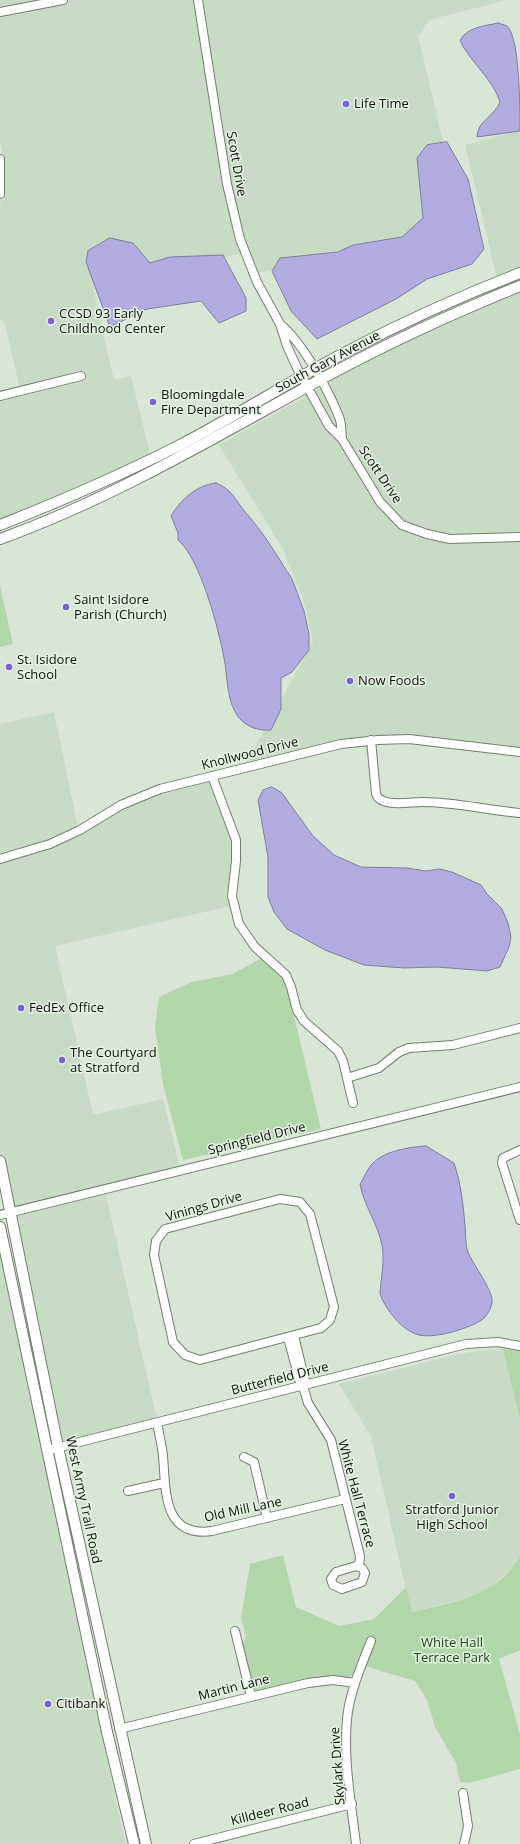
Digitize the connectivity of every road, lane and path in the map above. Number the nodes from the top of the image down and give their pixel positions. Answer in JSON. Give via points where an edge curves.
{"nodes":[{"id":1,"x":63,"y":0,"type":"edge"},
{"id":2,"x":198,"y":0,"type":"edge"},
{"id":3,"x":0,"y":12,"type":"edge"},
{"id":4,"x":0,"y":159,"type":"edge"},
{"id":5,"x":0,"y":194,"type":"edge"},
{"id":6,"x":520,"y":273,"type":"edge"},
{"id":7,"x":520,"y":286,"type":"edge"},
{"id":8,"x":280,"y":324,"type":"junction"},
{"id":9,"x":314,"y":369,"type":"junction"},
{"id":10,"x":81,"y":376,"type":"dead end"},
{"id":11,"x":301,"y":377,"type":"junction"},
{"id":12,"x":320,"y":380,"type":"junction"},
{"id":13,"x":306,"y":388,"type":"junction"},
{"id":14,"x":0,"y":396,"type":"edge"},
{"id":15,"x":342,"y":439,"type":"junction"},
{"id":16,"x":165,"y":452,"type":"junction"},
{"id":17,"x":170,"y":463,"type":"junction"},
{"id":18,"x":0,"y":525,"type":"edge"},
{"id":19,"x":519,"y":538,"type":"edge"},
{"id":20,"x":0,"y":539,"type":"edge"},
{"id":21,"x":371,"y":740,"type":"junction"},
{"id":22,"x":520,"y":752,"type":"edge"},
{"id":23,"x":212,"y":776,"type":"junction"},
{"id":24,"x":520,"y":813,"type":"edge"},
{"id":25,"x":0,"y":859,"type":"edge"},
{"id":26,"x":520,"y":1028,"type":"edge"},
{"id":27,"x":347,"y":1078,"type":"junction"},
{"id":28,"x":520,"y":1087,"type":"edge"},
{"id":29,"x":353,"y":1103,"type":"dead end"},
{"id":30,"x":520,"y":1150,"type":"edge"},
{"id":31,"x":0,"y":1160,"type":"edge"},
{"id":32,"x":12,"y":1213,"type":"junction"},
{"id":33,"x":0,"y":1215,"type":"edge"},
{"id":34,"x":520,"y":1220,"type":"edge"},
{"id":35,"x":0,"y":1227,"type":"edge"},
{"id":36,"x":291,"y":1337,"type":"junction"},
{"id":37,"x":520,"y":1346,"type":"edge"},
{"id":38,"x":303,"y":1386,"type":"junction"},
{"id":39,"x":157,"y":1423,"type":"junction"},
{"id":40,"x":58,"y":1447,"type":"junction"},
{"id":41,"x":47,"y":1450,"type":"junction"},
{"id":42,"x":244,"y":1457,"type":"dead end"},
{"id":43,"x":164,"y":1483,"type":"junction"},
{"id":44,"x":128,"y":1491,"type":"dead end"},
{"id":45,"x":345,"y":1499,"type":"junction"},
{"id":46,"x":267,"y":1518,"type":"junction"},
{"id":47,"x":359,"y":1566,"type":"dead end"},
{"id":48,"x":90,"y":1596,"type":"junction"},
{"id":49,"x":78,"y":1598,"type":"junction"},
{"id":50,"x":235,"y":1631,"type":"dead end"},
{"id":51,"x":371,"y":1641,"type":"dead end"},
{"id":52,"x":355,"y":1683,"type":"junction"},
{"id":53,"x":251,"y":1696,"type":"junction"},
{"id":54,"x":119,"y":1729,"type":"junction"},
{"id":55,"x":107,"y":1732,"type":"junction"},
{"id":56,"x":122,"y":1743,"type":"junction"},
{"id":57,"x":463,"y":1793,"type":"dead end"},
{"id":58,"x":352,"y":1804,"type":"junction"},
{"id":59,"x":134,"y":1844,"type":"edge"},
{"id":60,"x":146,"y":1844,"type":"edge"},
{"id":61,"x":194,"y":1844,"type":"edge"},
{"id":62,"x":356,"y":1844,"type":"edge"},
{"id":63,"x":464,"y":1844,"type":"edge"}],
"edges":[{"from":1,"to":3,"type":"street"},
{"from":2,"to":8,"type":"street","name":"Scott Drive","via":[[233,215],[258,282]]},
{"from":4,"to":5,"type":"street"},
{"from":6,"to":9,"type":"main road","name":"South Gary Avenue","via":[[408,321]]},
{"from":7,"to":12,"type":"main road","name":"South Gary Avenue","via":[[433,323]]},
{"from":8,"to":9,"type":"street","name":"Scott Drive","via":[[290,332]]},
{"from":8,"to":11,"type":"street","name":"Scott Drive"},
{"from":9,"to":11,"type":"main road","name":"South Gary Avenue"},
{"from":9,"to":12,"type":"street","name":"Scott Drive"},
{"from":10,"to":14,"type":"street"},
{"from":11,"to":13,"type":"street","name":"Scott Drive"},
{"from":11,"to":16,"type":"main road","name":"South Gary Avenue"},
{"from":12,"to":13,"type":"main road","name":"South Gary Avenue"},
{"from":12,"to":15,"type":"street","name":"Scott Drive","via":[[340,419]]},
{"from":13,"to":15,"type":"street","name":"Scott Drive","via":[[329,426]]},
{"from":13,"to":17,"type":"main road","name":"South Gary Avenue"},
{"from":15,"to":19,"type":"street","name":"Scott Drive","via":[[380,502],[402,525],[450,539]]},
{"from":16,"to":17,"type":"main road"},
{"from":16,"to":18,"type":"main road","name":"South Gary Avenue","via":[[85,491]]},
{"from":17,"to":20,"type":"main road","name":"South Gary Avenue","via":[[90,501]]},
{"from":21,"to":22,"type":"street","name":"Knollwood Drive","via":[[423,740]]},
{"from":21,"to":23,"type":"street","name":"Knollwood Drive","via":[[323,748]]},
{"from":21,"to":24,"type":"street","via":[[376,794],[381,800],[390,803],[424,802]]},
{"from":23,"to":25,"type":"street","name":"Knollwood Drive","via":[[139,797],[50,844]]},
{"from":23,"to":27,"type":"street","via":[[236,840],[232,896],[240,924],[255,948],[286,975],[297,1010],[312,1030],[338,1051]]},
{"from":26,"to":27,"type":"street","via":[[453,1045],[409,1048],[399,1052],[379,1068]]},
{"from":27,"to":29,"type":"street"},
{"from":28,"to":32,"type":"street","name":"Springfield Drive"},
{"from":30,"to":34,"type":"street","via":[[503,1158],[502,1163]]},
{"from":31,"to":32,"type":"main road","name":"West Army Trail Road"},
{"from":32,"to":33,"type":"street","name":"Springfield Drive"},
{"from":32,"to":40,"type":"main road","name":"West Army Trail Road"},
{"from":35,"to":41,"type":"main road","name":"West Army Trail Road"},
{"from":36,"to":36,"type":"street","name":"Vinings Drive","via":[[200,1360],[185,1355],[173,1342],[154,1255],[156,1241],[165,1229],[280,1199],[300,1202],[310,1214],[334,1307],[330,1320],[321,1328]]},
{"from":36,"to":38,"type":"street"},
{"from":37,"to":38,"type":"street","name":"Butterfield Drive","via":[[498,1342],[466,1344]]},
{"from":38,"to":39,"type":"street","name":"Butterfield Drive"},
{"from":38,"to":45,"type":"street","name":"White Hall Terrace","via":[[308,1403],[331,1440]]},
{"from":39,"to":40,"type":"street","name":"Butterfield Drive"},
{"from":39,"to":43,"type":"street","name":"Old Mill Lane","via":[[163,1456]]},
{"from":40,"to":41,"type":"street","name":"Butterfield Drive"},
{"from":40,"to":48,"type":"main road","name":"West Army Trail Road"},
{"from":41,"to":49,"type":"main road","name":"West Army Trail Road"},
{"from":42,"to":46,"type":"street","via":[[254,1462]]},
{"from":43,"to":44,"type":"street"},
{"from":43,"to":46,"type":"street","name":"Old Mill Lane","via":[[169,1509],[178,1521],[192,1530],[212,1531]]},
{"from":45,"to":46,"type":"street","name":"Old Mill Lane"},
{"from":45,"to":47,"type":"street","name":"White Hall Terrace","via":[[360,1556]]},
{"from":48,"to":49,"type":"main road"},
{"from":48,"to":54,"type":"main road","name":"West Army Trail Road"},
{"from":49,"to":55,"type":"main road","name":"West Army Trail Road"},
{"from":50,"to":53,"type":"street"},
{"from":51,"to":52,"type":"street","name":"Skylark Drive"},
{"from":52,"to":53,"type":"street","name":"Martin Lane","via":[[316,1681]]},
{"from":52,"to":58,"type":"street","name":"Skylark Drive","via":[[348,1709],[346,1735]]},
{"from":53,"to":54,"type":"street","name":"Martin Lane"},
{"from":54,"to":56,"type":"main road","name":"West Army Trail Road"},
{"from":55,"to":56,"type":"main road"},
{"from":55,"to":59,"type":"main road","name":"West Army Trail Road"},
{"from":56,"to":60,"type":"main road","name":"West Army Trail Road"},
{"from":57,"to":63,"type":"street","via":[[468,1826]]},
{"from":58,"to":61,"type":"street","name":"Killdeer Road"},
{"from":58,"to":62,"type":"street","name":"Skylark Drive"}]}
